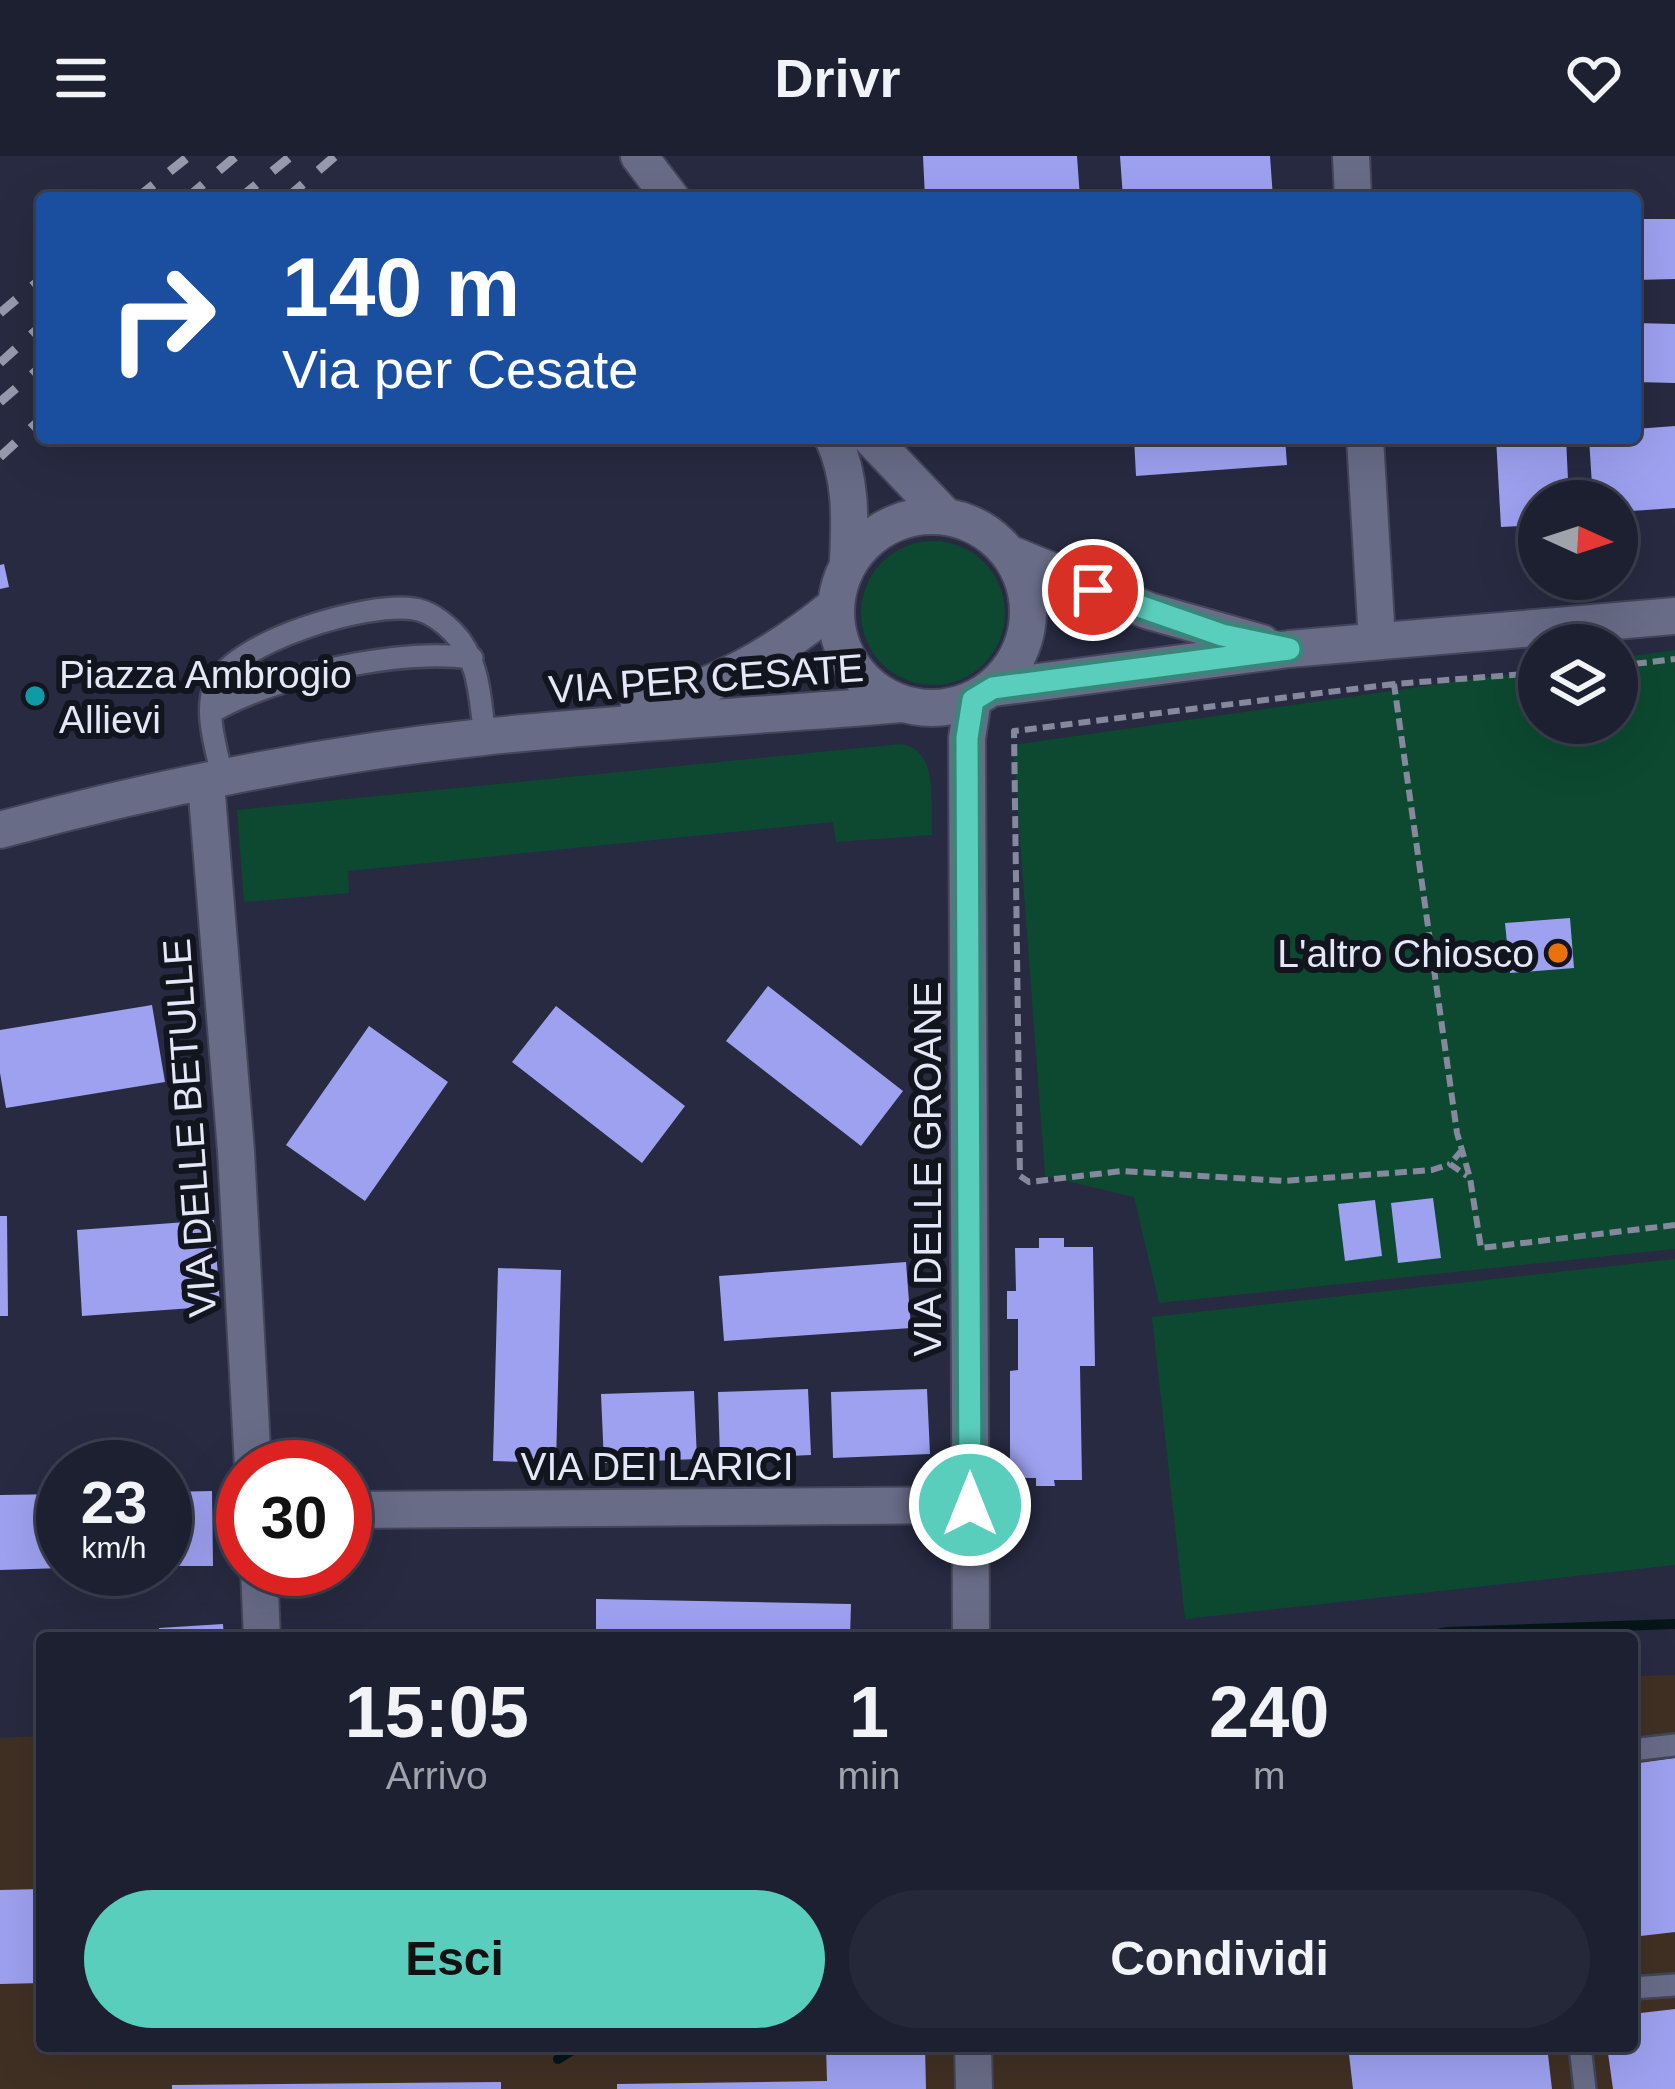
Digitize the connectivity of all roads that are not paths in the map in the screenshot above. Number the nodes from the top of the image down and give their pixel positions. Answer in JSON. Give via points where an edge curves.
{"nodes":[{"id":1,"x":639,"y":156,"type":"edge"},
{"id":2,"x":1351,"y":156,"type":"edge"},
{"id":3,"x":666,"y":192,"type":"edge"},
{"id":4,"x":1353,"y":192,"type":"edge"},
{"id":5,"x":836,"y":444,"type":"edge"},
{"id":6,"x":877,"y":444,"type":"edge"},
{"id":7,"x":1365,"y":444,"type":"edge"},
{"id":8,"x":946,"y":517,"type":"junction"},
{"id":9,"x":1008,"y":553,"type":"junction"},
{"id":10,"x":848,"y":563,"type":"junction"},
{"id":11,"x":836,"y":604,"type":"junction"},
{"id":12,"x":1675,"y":616,"type":"edge"},
{"id":13,"x":1377,"y":641,"type":"junction"},
{"id":14,"x":1289,"y":649,"type":"junction"},
{"id":15,"x":472,"y":658,"type":"junction"},
{"id":16,"x":983,"y":694,"type":"junction"},
{"id":17,"x":902,"y":704,"type":"junction"},
{"id":18,"x":212,"y":712,"type":"junction"},
{"id":19,"x":501,"y":736,"type":"junction"},
{"id":20,"x":215,"y":782,"type":"junction"},
{"id":21,"x":0,"y":830,"type":"edge"},
{"id":22,"x":252,"y":1440,"type":"edge"},
{"id":23,"x":970,"y":1505,"type":"junction"},
{"id":24,"x":372,"y":1510,"type":"edge"},
{"id":25,"x":260,"y":1596,"type":"edge"},
{"id":26,"x":262,"y":1632,"type":"edge"},
{"id":27,"x":971,"y":1632,"type":"edge"},
{"id":28,"x":1675,"y":1745,"type":"edge"},
{"id":29,"x":1638,"y":1749,"type":"edge"},
{"id":30,"x":1675,"y":1985,"type":"edge"},
{"id":31,"x":1638,"y":1988,"type":"edge"},
{"id":32,"x":974,"y":2052,"type":"edge"},
{"id":33,"x":1581,"y":2052,"type":"edge"},
{"id":34,"x":974,"y":2089,"type":"edge"},
{"id":35,"x":1585,"y":2089,"type":"edge"}],
"edges":[{"from":1,"to":3,"type":"street"},
{"from":2,"to":4,"type":"street"},
{"from":5,"to":10,"type":"street","via":[[850,501]]},
{"from":6,"to":8,"type":"street"},
{"from":7,"to":13,"type":"street"},
{"from":8,"to":9,"type":"street"},
{"from":8,"to":10,"type":"street","via":[[890,525]]},
{"from":9,"to":14,"type":"street","via":[[1149,611]]},
{"from":9,"to":16,"type":"street","via":[[1023,579],[1025,638],[1013,666]]},
{"from":10,"to":11,"type":"street"},
{"from":11,"to":17,"type":"street","via":[[851,666],[873,690]]},
{"from":11,"to":19,"type":"street","name":"VIA PER CESATE","via":[[760,660],[696,691]]},
{"from":12,"to":13,"type":"street"},
{"from":13,"to":14,"type":"street"},
{"from":14,"to":16,"type":"street"},
{"from":15,"to":18,"type":"lane","via":[[412,655],[304,677]]},
{"from":15,"to":18,"type":"lane","via":[[436,617],[414,609],[337,619],[232,663],[214,687]]},
{"from":15,"to":19,"type":"lane"},
{"from":16,"to":17,"type":"street","via":[[926,709]]},
{"from":16,"to":23,"type":"street","name":"VIA DELLE GROANE","via":[[967,738]]},
{"from":17,"to":19,"type":"street","name":"VIA PER CESATE"},
{"from":18,"to":20,"type":"lane"},
{"from":19,"to":20,"type":"street","name":"VIA PER CESATE"},
{"from":20,"to":21,"type":"street","name":"VIA PER CESATE"},
{"from":20,"to":22,"type":"street","name":"VIA DELLE BETULLE"},
{"from":23,"to":24,"type":"street","name":"VIA DEI LARICI"},
{"from":23,"to":27,"type":"street","name":"VIA DELLE GROANE"},
{"from":25,"to":26,"type":"street"},
{"from":28,"to":29,"type":"lane"},
{"from":30,"to":31,"type":"lane"},
{"from":32,"to":34,"type":"street"},
{"from":33,"to":35,"type":"lane"}]}
